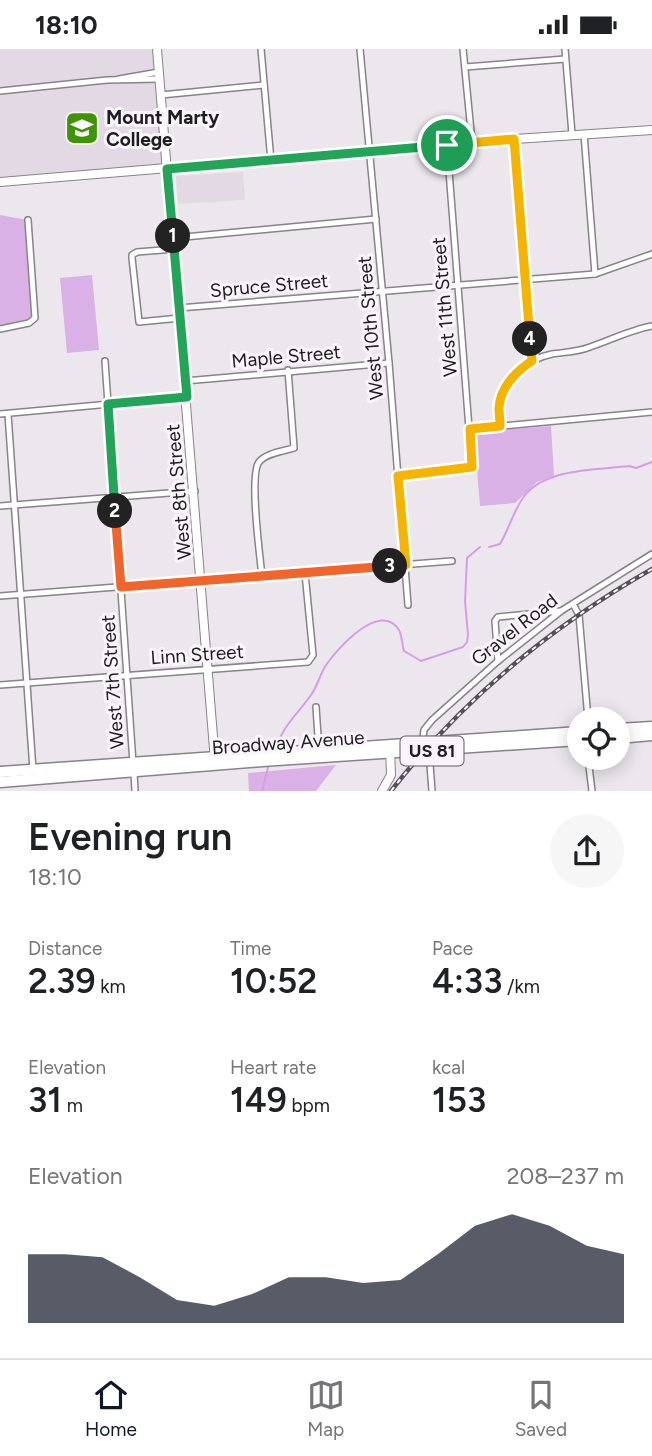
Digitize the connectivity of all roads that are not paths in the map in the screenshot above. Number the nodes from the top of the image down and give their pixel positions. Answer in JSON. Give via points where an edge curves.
{"nodes":[{"id":1,"x":157,"y":49,"type":"edge"},
{"id":2,"x":261,"y":49,"type":"edge"},
{"id":3,"x":360,"y":49,"type":"edge"},
{"id":4,"x":463,"y":49,"type":"edge"},
{"id":5,"x":565,"y":49,"type":"edge"},
{"id":6,"x":565,"y":59,"type":"junction"},
{"id":7,"x":465,"y":67,"type":"junction"},
{"id":8,"x":159,"y":75,"type":"junction"},
{"id":9,"x":264,"y":85,"type":"junction"},
{"id":10,"x":0,"y":90,"type":"edge"},
{"id":11,"x":161,"y":95,"type":"junction"},
{"id":12,"x":652,"y":130,"type":"edge"},
{"id":13,"x":572,"y":134,"type":"junction"},
{"id":14,"x":584,"y":134,"type":"junction"},
{"id":15,"x":514,"y":139,"type":"junction"},
{"id":16,"x":472,"y":142,"type":"junction"},
{"id":17,"x":447,"y":145,"type":"junction"},
{"id":18,"x":369,"y":152,"type":"junction"},
{"id":19,"x":271,"y":161,"type":"junction"},
{"id":20,"x":167,"y":169,"type":"junction"},
{"id":21,"x":0,"y":182,"type":"edge"},
{"id":22,"x":376,"y":219,"type":"junction"},
{"id":23,"x":28,"y":220,"type":"dead end"},
{"id":24,"x":174,"y":238,"type":"junction"},
{"id":25,"x":174,"y":249,"type":"junction"},
{"id":26,"x":652,"y":254,"type":"edge"},
{"id":27,"x":595,"y":274,"type":"junction"},
{"id":28,"x":526,"y":281,"type":"junction"},
{"id":29,"x":458,"y":287,"type":"junction"},
{"id":30,"x":383,"y":292,"type":"junction"},
{"id":31,"x":179,"y":308,"type":"junction"},
{"id":32,"x":180,"y":318,"type":"junction"},
{"id":33,"x":652,"y":326,"type":"edge"},
{"id":34,"x":0,"y":329,"type":"edge"},
{"id":35,"x":104,"y":361,"type":"dead end"},
{"id":36,"x":532,"y":361,"type":"junction"},
{"id":37,"x":389,"y":363,"type":"junction"},
{"id":38,"x":288,"y":370,"type":"junction"},
{"id":39,"x":185,"y":381,"type":"junction"},
{"id":40,"x":187,"y":397,"type":"junction"},
{"id":41,"x":108,"y":404,"type":"junction"},
{"id":42,"x":652,"y":412,"type":"edge"},
{"id":43,"x":0,"y":414,"type":"edge"},
{"id":44,"x":8,"y":414,"type":"junction"},
{"id":45,"x":500,"y":426,"type":"junction"},
{"id":46,"x":470,"y":429,"type":"junction"},
{"id":47,"x":398,"y":476,"type":"junction"},
{"id":48,"x":195,"y":491,"type":"junction"},
{"id":49,"x":114,"y":498,"type":"junction"},
{"id":50,"x":15,"y":505,"type":"junction"},
{"id":51,"x":0,"y":506,"type":"edge"},
{"id":52,"x":652,"y":554,"type":"edge"},
{"id":53,"x":452,"y":561,"type":"dead end"},
{"id":54,"x":406,"y":565,"type":"junction"},
{"id":55,"x":305,"y":573,"type":"junction"},
{"id":56,"x":262,"y":576,"type":"junction"},
{"id":57,"x":201,"y":580,"type":"junction"},
{"id":58,"x":121,"y":587,"type":"junction"},
{"id":59,"x":21,"y":594,"type":"junction"},
{"id":60,"x":0,"y":596,"type":"edge"},
{"id":61,"x":573,"y":604,"type":"junction"},
{"id":62,"x":408,"y":605,"type":"dead end"},
{"id":63,"x":561,"y":611,"type":"junction"},
{"id":64,"x":498,"y":661,"type":"junction"},
{"id":65,"x":208,"y":669,"type":"junction"},
{"id":66,"x":127,"y":675,"type":"junction"},
{"id":67,"x":27,"y":683,"type":"junction"},
{"id":68,"x":0,"y":685,"type":"edge"},
{"id":69,"x":316,"y":707,"type":"dead end"},
{"id":70,"x":587,"y":707,"type":"edge"},
{"id":71,"x":652,"y":727,"type":"edge"},
{"id":72,"x":630,"y":728,"type":"edge"},
{"id":73,"x":567,"y":733,"type":"edge"},
{"id":74,"x":652,"y":735,"type":"edge"},
{"id":75,"x":630,"y":736,"type":"edge"},
{"id":76,"x":567,"y":741,"type":"edge"},
{"id":77,"x":424,"y":748,"type":"junction"},
{"id":78,"x":390,"y":749,"type":"junction"},
{"id":79,"x":319,"y":754,"type":"junction"},
{"id":80,"x":215,"y":760,"type":"junction"},
{"id":81,"x":134,"y":767,"type":"junction"},
{"id":82,"x":589,"y":770,"type":"edge"},
{"id":83,"x":0,"y":772,"type":"edge"},
{"id":84,"x":33,"y":774,"type":"junction"},
{"id":85,"x":0,"y":782,"type":"edge"},
{"id":86,"x":35,"y":791,"type":"edge"},
{"id":87,"x":135,"y":791,"type":"edge"},
{"id":88,"x":382,"y":791,"type":"edge"},
{"id":89,"x":432,"y":791,"type":"edge"},
{"id":90,"x":592,"y":791,"type":"edge"}],
"edges":[{"from":1,"to":8,"type":"street","name":"West 8th Street"},
{"from":2,"to":9,"type":"street"},
{"from":3,"to":18,"type":"street","name":"West 10th Street"},
{"from":4,"to":7,"type":"street"},
{"from":5,"to":6,"type":"street"},
{"from":6,"to":7,"type":"street"},
{"from":6,"to":13,"type":"street"},
{"from":7,"to":16,"type":"street"},
{"from":8,"to":10,"type":"street"},
{"from":8,"to":11,"type":"street","name":"West 8th Street"},
{"from":9,"to":11,"type":"street"},
{"from":9,"to":19,"type":"street"},
{"from":11,"to":20,"type":"street","name":"West 8th Street"},
{"from":12,"to":14,"type":"street"},
{"from":13,"to":14,"type":"street"},
{"from":13,"to":15,"type":"street"},
{"from":14,"to":27,"type":"street"},
{"from":15,"to":16,"type":"street"},
{"from":15,"to":28,"type":"street"},
{"from":16,"to":17,"type":"street"},
{"from":17,"to":18,"type":"street"},
{"from":17,"to":29,"type":"street","name":"West 11th Street"},
{"from":18,"to":19,"type":"street"},
{"from":18,"to":22,"type":"street","name":"West 10th Street"},
{"from":19,"to":20,"type":"street"},
{"from":20,"to":21,"type":"street"},
{"from":20,"to":24,"type":"street","name":"West 8th Street"},
{"from":22,"to":24,"type":"street"},
{"from":22,"to":30,"type":"street","name":"West 10th Street"},
{"from":23,"to":34,"type":"street","via":[[35,317],[29,323]]},
{"from":24,"to":25,"type":"street","name":"West 8th Street"},
{"from":25,"to":31,"type":"street","name":"West 8th Street"},
{"from":25,"to":32,"type":"street","via":[[132,255],[139,322]]},
{"from":26,"to":27,"type":"street","name":"Spruce Street"},
{"from":27,"to":28,"type":"street","name":"Spruce Street"},
{"from":28,"to":29,"type":"street","name":"Spruce Street"},
{"from":28,"to":36,"type":"street"},
{"from":29,"to":30,"type":"street","name":"Spruce Street"},
{"from":29,"to":46,"type":"street","name":"West 11th Street"},
{"from":30,"to":31,"type":"street","name":"Spruce Street"},
{"from":30,"to":37,"type":"street","name":"West 10th Street"},
{"from":31,"to":32,"type":"street","name":"West 8th Street"},
{"from":32,"to":39,"type":"street","name":"West 8th Street"},
{"from":33,"to":36,"type":"street"},
{"from":35,"to":41,"type":"street","name":"West 7th Street"},
{"from":36,"to":45,"type":"street","via":[[503,392]]},
{"from":37,"to":38,"type":"street","name":"Maple Street"},
{"from":37,"to":47,"type":"street","name":"West 10th Street"},
{"from":38,"to":39,"type":"street","name":"Maple Street"},
{"from":38,"to":56,"type":"street","via":[[295,448],[269,456],[256,470]]},
{"from":39,"to":40,"type":"street","name":"West 8th Street"},
{"from":40,"to":41,"type":"street"},
{"from":40,"to":48,"type":"street","name":"West 8th Street"},
{"from":41,"to":44,"type":"street"},
{"from":41,"to":49,"type":"street","name":"West 7th Street"},
{"from":42,"to":45,"type":"street"},
{"from":43,"to":44,"type":"street"},
{"from":44,"to":50,"type":"street"},
{"from":45,"to":46,"type":"street"},
{"from":46,"to":47,"type":"street","name":"West 11th Street","via":[[472,467]]},
{"from":47,"to":54,"type":"street","name":"West 10th Street"},
{"from":48,"to":49,"type":"street"},
{"from":48,"to":57,"type":"street","name":"West 8th Street"},
{"from":49,"to":50,"type":"street"},
{"from":49,"to":58,"type":"street","name":"West 7th Street"},
{"from":50,"to":51,"type":"street"},
{"from":50,"to":59,"type":"street"},
{"from":52,"to":61,"type":"street","name":"Gravel Road"},
{"from":53,"to":54,"type":"street"},
{"from":54,"to":55,"type":"street"},
{"from":54,"to":62,"type":"street","name":"West 10th Street"},
{"from":55,"to":56,"type":"street"},
{"from":55,"to":65,"type":"street","name":"Linn Street","via":[[312,660]]},
{"from":56,"to":57,"type":"street"},
{"from":57,"to":58,"type":"street"},
{"from":57,"to":65,"type":"street","name":"West 8th Street"},
{"from":58,"to":59,"type":"street"},
{"from":58,"to":66,"type":"street","name":"West 7th Street"},
{"from":59,"to":60,"type":"street"},
{"from":59,"to":67,"type":"street"},
{"from":61,"to":63,"type":"street","name":"Gravel Road"},
{"from":61,"to":70,"type":"street","via":[[579,615]]},
{"from":63,"to":64,"type":"street","name":"Gravel Road"},
{"from":63,"to":64,"type":"street","via":[[498,617]]},
{"from":64,"to":77,"type":"street","name":"Gravel Road","via":[[432,720],[424,730]]},
{"from":65,"to":66,"type":"street","name":"Linn Street"},
{"from":65,"to":80,"type":"street","name":"West 8th Street"},
{"from":66,"to":67,"type":"street","name":"Linn Street"},
{"from":66,"to":81,"type":"street","name":"West 7th Street"},
{"from":67,"to":68,"type":"street","name":"Linn Street"},
{"from":67,"to":84,"type":"street"},
{"from":69,"to":79,"type":"street"},
{"from":71,"to":72,"type":"highway"},
{"from":73,"to":77,"type":"highway","name":"Broadway Avenue","number":"US 81"},
{"from":74,"to":75,"type":"highway"},
{"from":76,"to":77,"type":"highway","name":"Broadway Avenue","number":"US 81"},
{"from":77,"to":78,"type":"highway","name":"Broadway Avenue","number":"US 81"},
{"from":77,"to":89,"type":"street"},
{"from":78,"to":79,"type":"highway","name":"Broadway Avenue","number":"US 81"},
{"from":78,"to":88,"type":"street","via":[[391,775]]},
{"from":79,"to":80,"type":"highway","name":"Broadway Avenue","number":"US 81"},
{"from":80,"to":81,"type":"highway","name":"Broadway Avenue","number":"US 81"},
{"from":81,"to":84,"type":"highway","name":"Broadway Avenue","number":"US 81"},
{"from":81,"to":87,"type":"street","name":"West 7th Street"},
{"from":82,"to":90,"type":"street"},
{"from":83,"to":84,"type":"highway","name":"Broadway Avenue","number":"US 81"},
{"from":84,"to":85,"type":"highway","name":"Broadway Avenue","number":"US 81"},
{"from":84,"to":86,"type":"street"}]}
